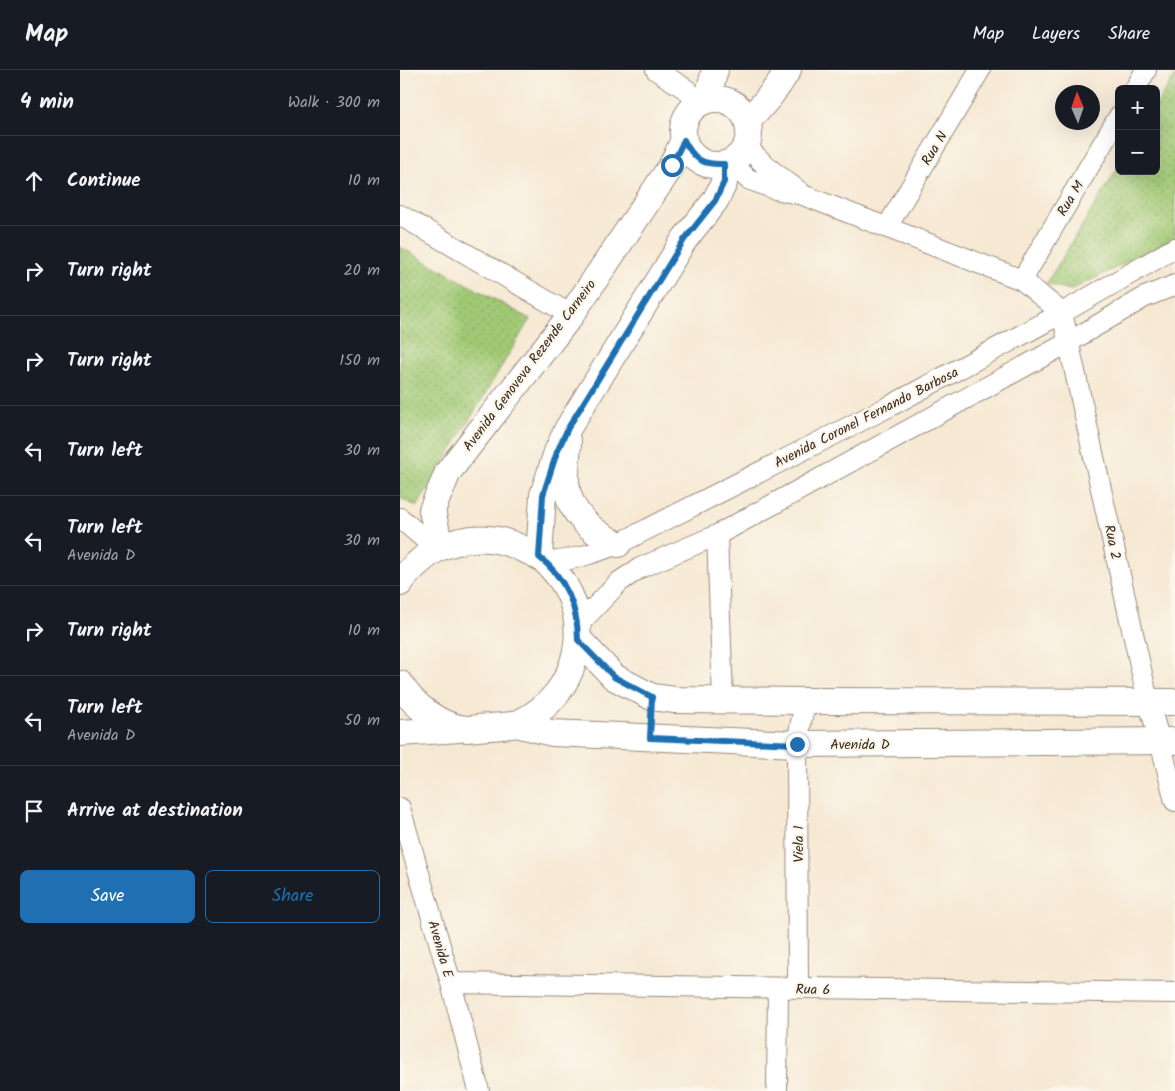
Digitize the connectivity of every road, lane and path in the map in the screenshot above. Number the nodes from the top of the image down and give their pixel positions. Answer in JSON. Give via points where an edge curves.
{"nodes":[{"id":1,"x":656,"y":70,"type":"edge"},
{"id":2,"x":715,"y":70,"type":"edge"},
{"id":3,"x":788,"y":70,"type":"edge"},
{"id":4,"x":980,"y":70,"type":"edge"},
{"id":5,"x":1146,"y":70,"type":"edge"},
{"id":6,"x":1137,"y":85,"type":"edge"},
{"id":7,"x":703,"y":102,"type":"junction"},
{"id":8,"x":1115,"y":123,"type":"edge"},
{"id":9,"x":684,"y":140,"type":"junction"},
{"id":10,"x":737,"y":148,"type":"junction"},
{"id":11,"x":400,"y":215,"type":"edge"},
{"id":12,"x":887,"y":227,"type":"junction"},
{"id":13,"x":1175,"y":248,"type":"edge"},
{"id":14,"x":1022,"y":280,"type":"junction"},
{"id":15,"x":1175,"y":285,"type":"edge"},
{"id":16,"x":1062,"y":313,"type":"junction"},
{"id":17,"x":571,"y":316,"type":"junction"},
{"id":18,"x":1069,"y":342,"type":"junction"},
{"id":19,"x":892,"y":405,"type":"junction"},
{"id":20,"x":568,"y":428,"type":"junction"},
{"id":21,"x":904,"y":432,"type":"junction"},
{"id":22,"x":400,"y":518,"type":"edge"},
{"id":23,"x":717,"y":535,"type":"junction"},
{"id":24,"x":618,"y":544,"type":"junction"},
{"id":25,"x":438,"y":548,"type":"junction"},
{"id":26,"x":543,"y":559,"type":"junction"},
{"id":27,"x":402,"y":578,"type":"edge"},
{"id":28,"x":578,"y":632,"type":"junction"},
{"id":29,"x":400,"y":684,"type":"edge"},
{"id":30,"x":652,"y":697,"type":"junction"},
{"id":31,"x":723,"y":700,"type":"junction"},
{"id":32,"x":805,"y":701,"type":"junction"},
{"id":33,"x":1148,"y":702,"type":"junction"},
{"id":34,"x":1175,"y":702,"type":"edge"},
{"id":35,"x":516,"y":724,"type":"junction"},
{"id":36,"x":467,"y":729,"type":"junction"},
{"id":37,"x":400,"y":733,"type":"edge"},
{"id":38,"x":650,"y":738,"type":"junction"},
{"id":39,"x":1168,"y":741,"type":"edge"},
{"id":40,"x":797,"y":744,"type":"junction"},
{"id":41,"x":1175,"y":801,"type":"edge"},
{"id":42,"x":400,"y":808,"type":"edge"},
{"id":43,"x":451,"y":983,"type":"junction"},
{"id":44,"x":788,"y":988,"type":"junction"},
{"id":45,"x":1175,"y":993,"type":"edge"},
{"id":46,"x":479,"y":1091,"type":"edge"},
{"id":47,"x":777,"y":1091,"type":"edge"}],
"edges":[{"from":1,"to":7,"type":"street"},
{"from":2,"to":7,"type":"main road"},
{"from":3,"to":10,"type":"main road"},
{"from":4,"to":12,"type":"street","name":"Rua N"},
{"from":5,"to":6,"type":"street"},
{"from":7,"to":9,"type":"main road","via":[[690,111],[685,120]]},
{"from":7,"to":10,"type":"main road","via":[[720,99],[741,110]]},
{"from":8,"to":14,"type":"street","name":"Rua M"},
{"from":9,"to":10,"type":"main road","via":[[700,161],[712,164]]},
{"from":9,"to":17,"type":"main road","name":"Avenida Genoveva Rezende Carneiro","via":[[672,165]]},
{"from":10,"to":12,"type":"street","via":[[748,179],[803,195]]},
{"from":10,"to":20,"type":"main road","via":[[715,201],[684,240]]},
{"from":11,"to":17,"type":"street"},
{"from":12,"to":14,"type":"street"},
{"from":13,"to":16,"type":"street","name":"Avenida Coronel Fernando Barbosa"},
{"from":14,"to":16,"type":"street"},
{"from":15,"to":18,"type":"street","name":"Avenida Coronel Fernando Barbosa","via":[[1145,297]]},
{"from":16,"to":18,"type":"street","name":"Rua 2"},
{"from":16,"to":19,"type":"street","name":"Avenida Coronel Fernando Barbosa"},
{"from":17,"to":25,"type":"main road","name":"Avenida Genoveva Rezende Carneiro","via":[[448,472],[432,510]]},
{"from":18,"to":21,"type":"street","name":"Avenida Coronel Fernando Barbosa"},
{"from":18,"to":33,"type":"street","name":"Rua 2"},
{"from":19,"to":21,"type":"street"},
{"from":19,"to":24,"type":"street","name":"Avenida Coronel Fernando Barbosa"},
{"from":20,"to":24,"type":"main road","via":[[568,497],[586,523]]},
{"from":20,"to":26,"type":"main road","via":[[543,495]]},
{"from":21,"to":23,"type":"street","name":"Avenida Coronel Fernando Barbosa"},
{"from":22,"to":25,"type":"street"},
{"from":23,"to":28,"type":"street","name":"Avenida Coronel Fernando Barbosa","via":[[640,568],[619,582]]},
{"from":23,"to":31,"type":"street"},
{"from":24,"to":26,"type":"street","name":"Avenida Coronel Fernando Barbosa","via":[[563,561]]},
{"from":25,"to":26,"type":"main road","via":[[474,538],[508,542]]},
{"from":25,"to":27,"type":"main road"},
{"from":26,"to":28,"type":"main road","via":[[562,580],[573,602]]},
{"from":28,"to":30,"type":"main road","via":[[614,677]]},
{"from":28,"to":35,"type":"main road","via":[[574,661],[566,681],[535,714]]},
{"from":29,"to":36,"type":"main road","via":[[424,711]]},
{"from":30,"to":31,"type":"main road"},
{"from":30,"to":38,"type":"main road"},
{"from":31,"to":32,"type":"main road"},
{"from":32,"to":33,"type":"main road"},
{"from":32,"to":40,"type":"street","name":"Viela 1"},
{"from":33,"to":34,"type":"main road"},
{"from":33,"to":39,"type":"street","name":"Rua 2"},
{"from":35,"to":36,"type":"main road"},
{"from":35,"to":38,"type":"main road","name":"Avenida D","via":[[552,733]]},
{"from":36,"to":37,"type":"main road"},
{"from":38,"to":40,"type":"main road","name":"Avenida D"},
{"from":39,"to":40,"type":"main road","name":"Avenida D"},
{"from":39,"to":41,"type":"street","name":"Rua 2"},
{"from":40,"to":44,"type":"street","name":"Viela 1"},
{"from":42,"to":43,"type":"street","name":"Avenida E"},
{"from":43,"to":44,"type":"street","name":"Rua 6"},
{"from":43,"to":46,"type":"street","name":"Avenida E"},
{"from":44,"to":45,"type":"street","name":"Rua 6"},
{"from":44,"to":47,"type":"street","name":"Viela 1"}]}
